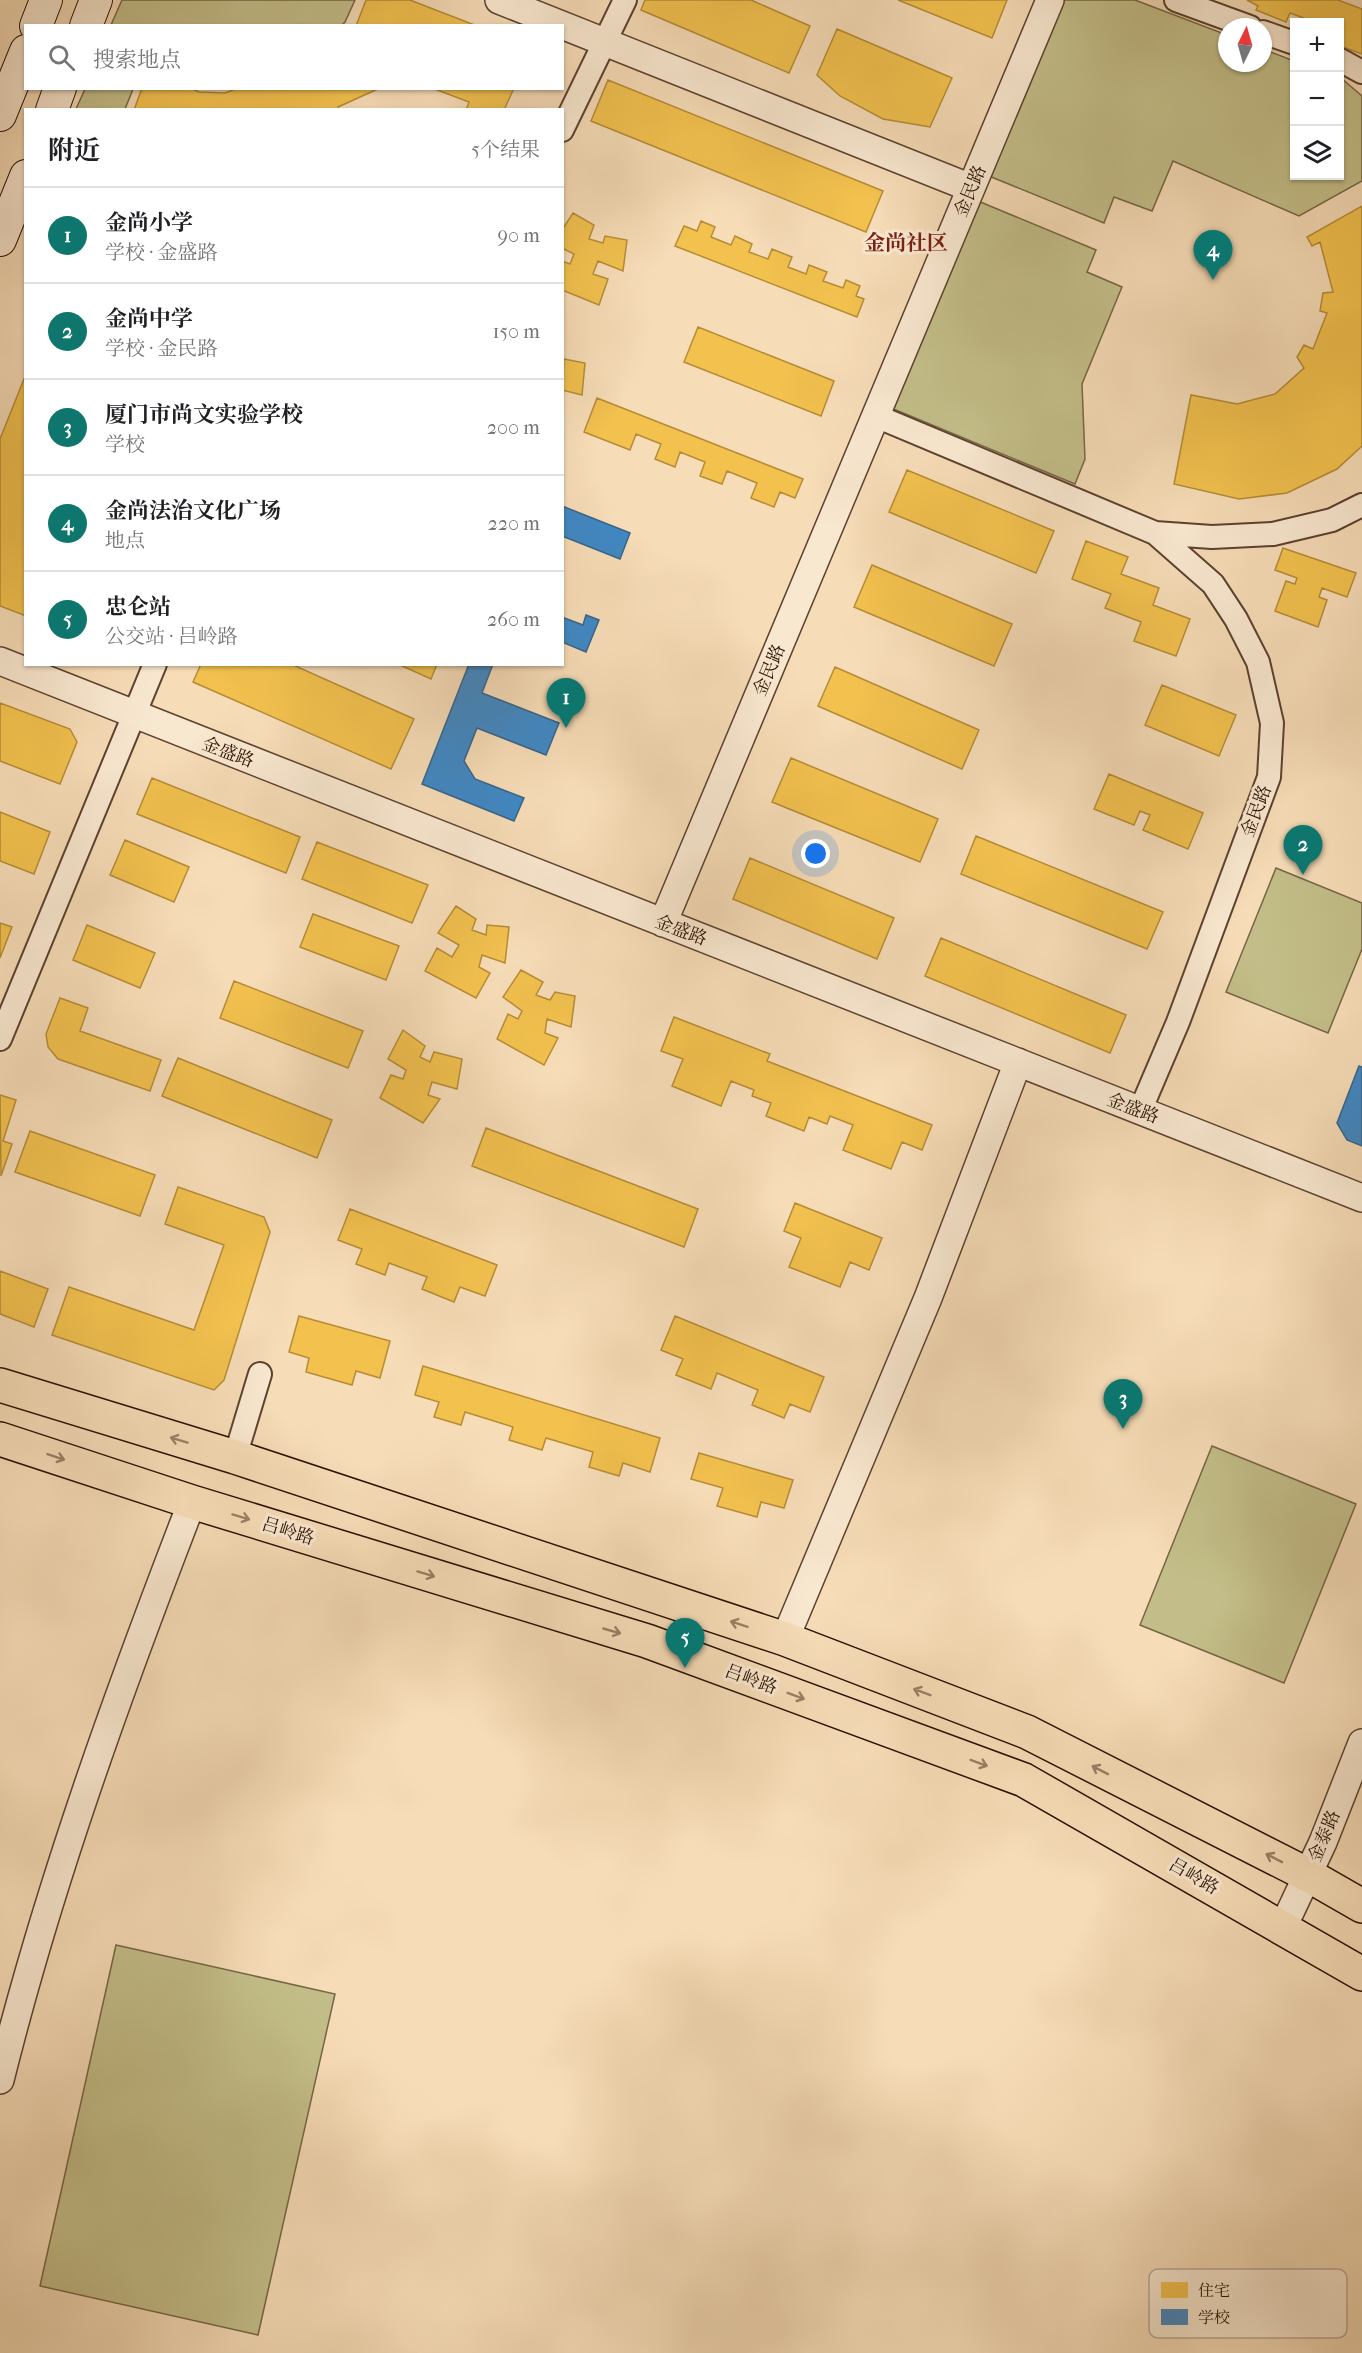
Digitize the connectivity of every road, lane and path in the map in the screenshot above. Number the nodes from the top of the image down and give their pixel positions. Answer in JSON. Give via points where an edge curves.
{"nodes":[{"id":1,"x":46,"y":0,"type":"edge"},
{"id":2,"x":96,"y":0,"type":"edge"},
{"id":3,"x":499,"y":0,"type":"edge"},
{"id":4,"x":625,"y":0,"type":"edge"},
{"id":5,"x":1050,"y":0,"type":"edge"},
{"id":6,"x":1176,"y":0,"type":"edge"},
{"id":7,"x":1225,"y":18,"type":"edge"},
{"id":8,"x":37,"y":24,"type":"edge"},
{"id":9,"x":87,"y":24,"type":"edge"},
{"id":10,"x":560,"y":24,"type":"edge"},
{"id":11,"x":564,"y":26,"type":"edge"},
{"id":12,"x":1272,"y":35,"type":"edge"},
{"id":13,"x":605,"y":42,"type":"junction"},
{"id":14,"x":1290,"y":42,"type":"edge"},
{"id":15,"x":24,"y":56,"type":"edge"},
{"id":16,"x":1344,"y":62,"type":"edge"},
{"id":17,"x":1362,"y":72,"type":"edge"},
{"id":18,"x":59,"y":90,"type":"edge"},
{"id":19,"x":53,"y":108,"type":"edge"},
{"id":20,"x":0,"y":115,"type":"edge"},
{"id":21,"x":564,"y":126,"type":"edge"},
{"id":22,"x":24,"y":187,"type":"edge"},
{"id":23,"x":971,"y":188,"type":"junction"},
{"id":24,"x":19,"y":213,"type":"edge"},
{"id":25,"x":0,"y":240,"type":"edge"},
{"id":26,"x":876,"y":416,"type":"junction"},
{"id":27,"x":1362,"y":505,"type":"edge"},
{"id":28,"x":1155,"y":532,"type":"junction"},
{"id":29,"x":0,"y":661,"type":"edge"},
{"id":30,"x":154,"y":666,"type":"edge"},
{"id":31,"x":134,"y":715,"type":"junction"},
{"id":32,"x":663,"y":923,"type":"junction"},
{"id":33,"x":0,"y":1039,"type":"edge"},
{"id":34,"x":1018,"y":1062,"type":"junction"},
{"id":35,"x":1140,"y":1111,"type":"junction"},
{"id":36,"x":1362,"y":1198,"type":"edge"},
{"id":37,"x":260,"y":1374,"type":"dead end"},
{"id":38,"x":0,"y":1385,"type":"edge"},
{"id":39,"x":0,"y":1439,"type":"edge"},
{"id":40,"x":235,"y":1457,"type":"junction"},
{"id":41,"x":192,"y":1502,"type":"junction"},
{"id":42,"x":785,"y":1639,"type":"junction"},
{"id":43,"x":1362,"y":1743,"type":"edge"},
{"id":44,"x":1308,"y":1875,"type":"junction"},
{"id":45,"x":1362,"y":1906,"type":"edge"},
{"id":46,"x":1283,"y":1927,"type":"junction"},
{"id":47,"x":1362,"y":1974,"type":"edge"},
{"id":48,"x":0,"y":2080,"type":"edge"}],
"edges":[{"from":1,"to":8,"type":"main road"},
{"from":2,"to":9,"type":"main road"},
{"from":3,"to":10,"type":"street"},
{"from":4,"to":13,"type":"street"},
{"from":5,"to":23,"type":"street","name":"金民路"},
{"from":6,"to":7,"type":"street"},
{"from":11,"to":13,"type":"street"},
{"from":12,"to":14,"type":"street"},
{"from":13,"to":21,"type":"street"},
{"from":13,"to":23,"type":"street"},
{"from":15,"to":20,"type":"main road"},
{"from":16,"to":17,"type":"street"},
{"from":18,"to":19,"type":"main road"},
{"from":22,"to":24,"type":"main road"},
{"from":23,"to":26,"type":"street","name":"金民路"},
{"from":24,"to":25,"type":"main road"},
{"from":26,"to":28,"type":"street","name":"金民路"},
{"from":26,"to":32,"type":"street","name":"金民路"},
{"from":27,"to":28,"type":"street","name":"金民路","via":[[1332,520],[1273,534],[1212,537]]},
{"from":28,"to":35,"type":"street","name":"金民路","via":[[1213,584],[1236,620],[1258,662],[1272,723],[1269,777],[1178,1022]]},
{"from":29,"to":31,"type":"street","name":"金盛路"},
{"from":30,"to":31,"type":"street"},
{"from":31,"to":32,"type":"street","name":"金盛路"},
{"from":31,"to":33,"type":"street"},
{"from":32,"to":34,"type":"street","name":"金盛路"},
{"from":34,"to":35,"type":"street","name":"金盛路"},
{"from":34,"to":42,"type":"street","via":[[928,1298]]},
{"from":35,"to":36,"type":"street","name":"金盛路"},
{"from":37,"to":40,"type":"street"},
{"from":40,"to":38,"type":"main road","one_way":true},
{"from":39,"to":41,"type":"main road","name":"吕岭路","one_way":true},
{"from":42,"to":40,"type":"main road","one_way":true},
{"from":41,"to":46,"type":"main road","name":"吕岭路","one_way":true,"via":[[647,1641],[1024,1780]]},
{"from":41,"to":48,"type":"street","via":[[136,1645],[52,1896]]},
{"from":44,"to":42,"type":"main road","one_way":true,"via":[[1027,1732]]},
{"from":43,"to":44,"type":"street","name":"金泰路"},
{"from":44,"to":45,"type":"main road"},
{"from":44,"to":46,"type":"street","name":"金泰路"},
{"from":46,"to":47,"type":"main road","name":"吕岭路"}]}
